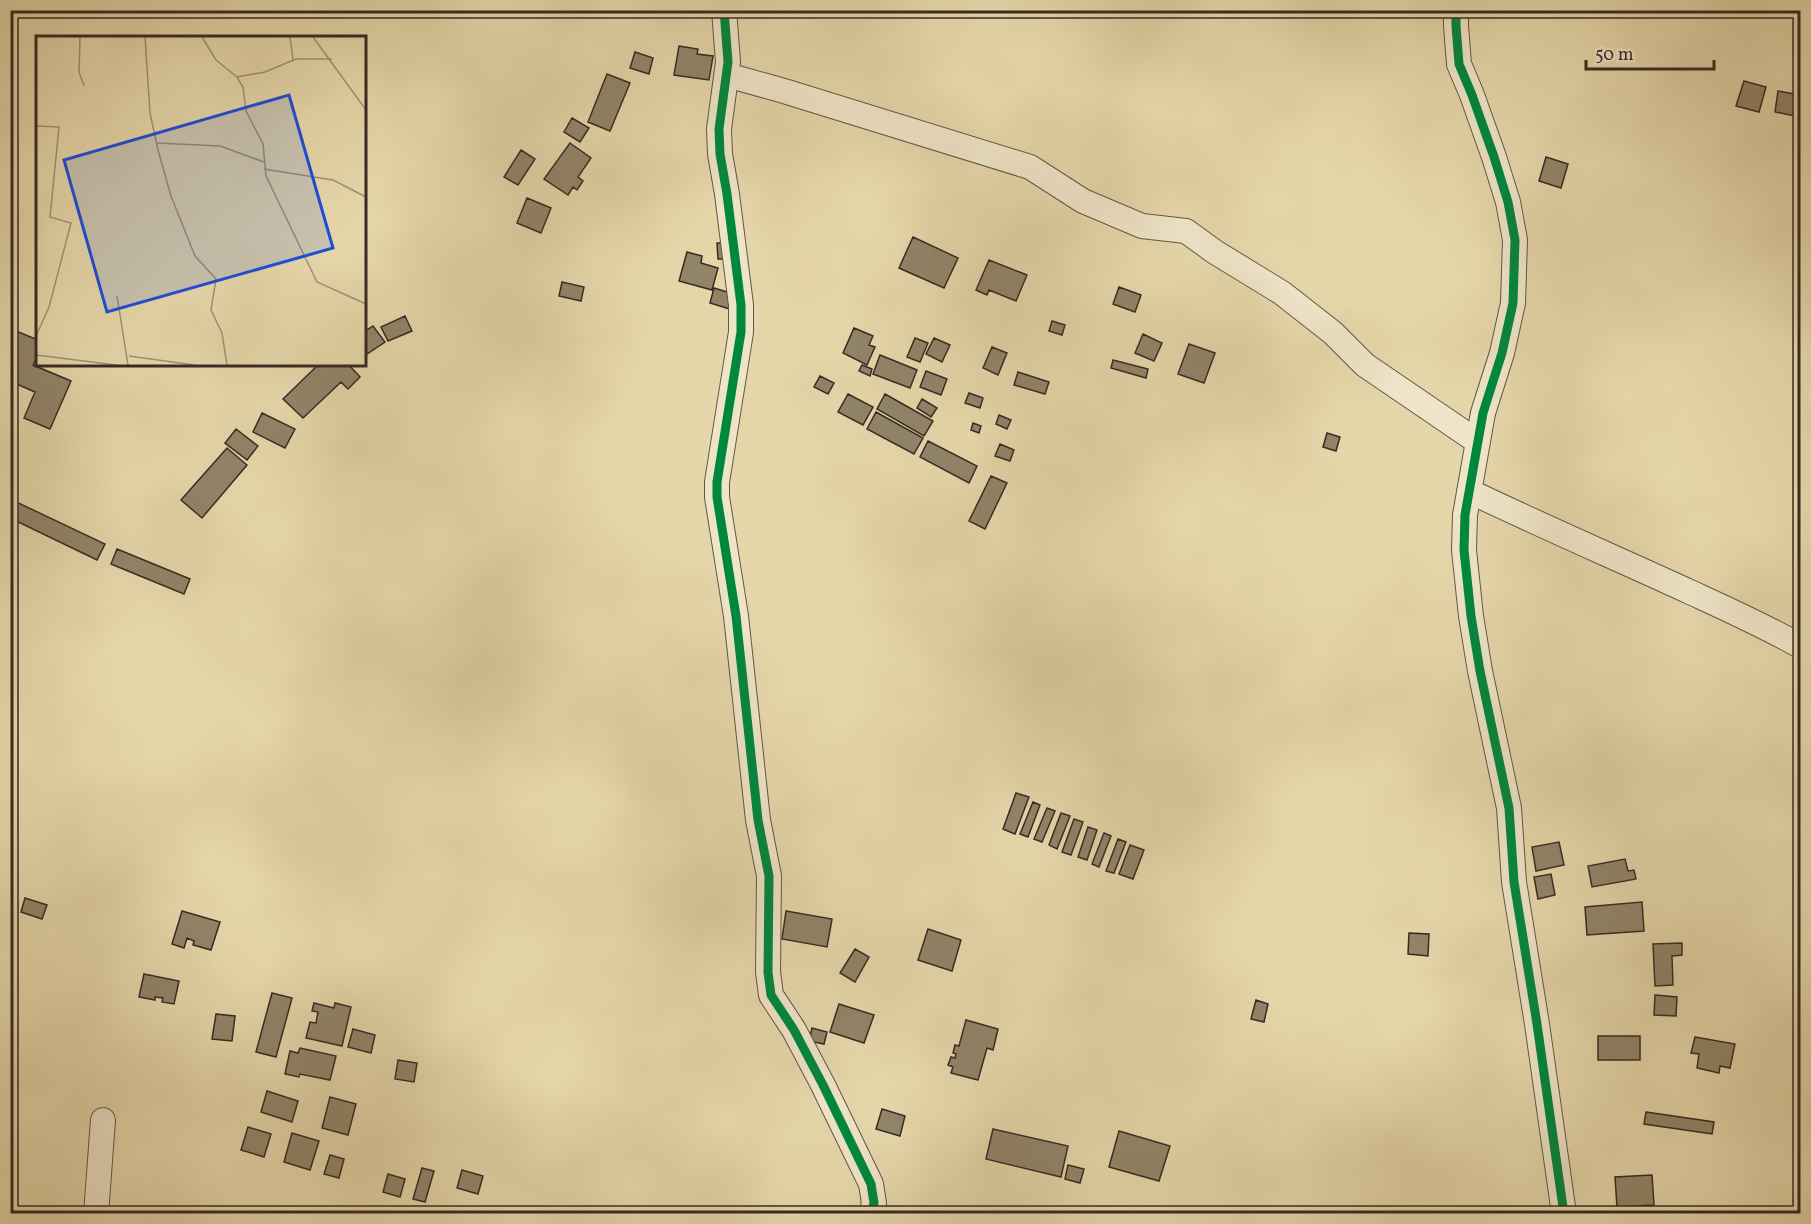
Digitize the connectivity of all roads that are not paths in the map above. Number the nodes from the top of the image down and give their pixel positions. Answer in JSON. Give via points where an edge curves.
{"nodes":[{"id":1,"x":724,"y":10,"type":"edge"},
{"id":2,"x":1456,"y":10,"type":"edge"},
{"id":3,"x":727,"y":75,"type":"junction"},
{"id":4,"x":1478,"y":442,"type":"junction"},
{"id":5,"x":1469,"y":491,"type":"junction"},
{"id":6,"x":1800,"y":646,"type":"edge"},
{"id":7,"x":103,"y":1120,"type":"dead end"},
{"id":8,"x":96,"y":1214,"type":"edge"},
{"id":9,"x":871,"y":1214,"type":"edge"},
{"id":10,"x":1564,"y":1214,"type":"edge"}],
"edges":[{"from":1,"to":3,"type":"street"},
{"from":2,"to":4,"type":"street","via":[[1459,64],[1494,158],[1515,240],[1513,303]]},
{"from":3,"to":4,"type":"street","via":[[1030,167],[1083,201],[1142,226],[1186,231],[1282,293],[1333,333],[1365,365]]},
{"from":3,"to":9,"type":"street","via":[[719,129],[720,154],[741,304],[741,332],[717,497],[769,876],[768,972],[771,995],[799,1039],[872,1184]]},
{"from":4,"to":5,"type":"street"},
{"from":5,"to":6,"type":"street","via":[[1654,574]]},
{"from":5,"to":10,"type":"street","via":[[1464,550],[1471,616],[1509,808],[1514,882]]},
{"from":7,"to":8,"type":"street"}]}
